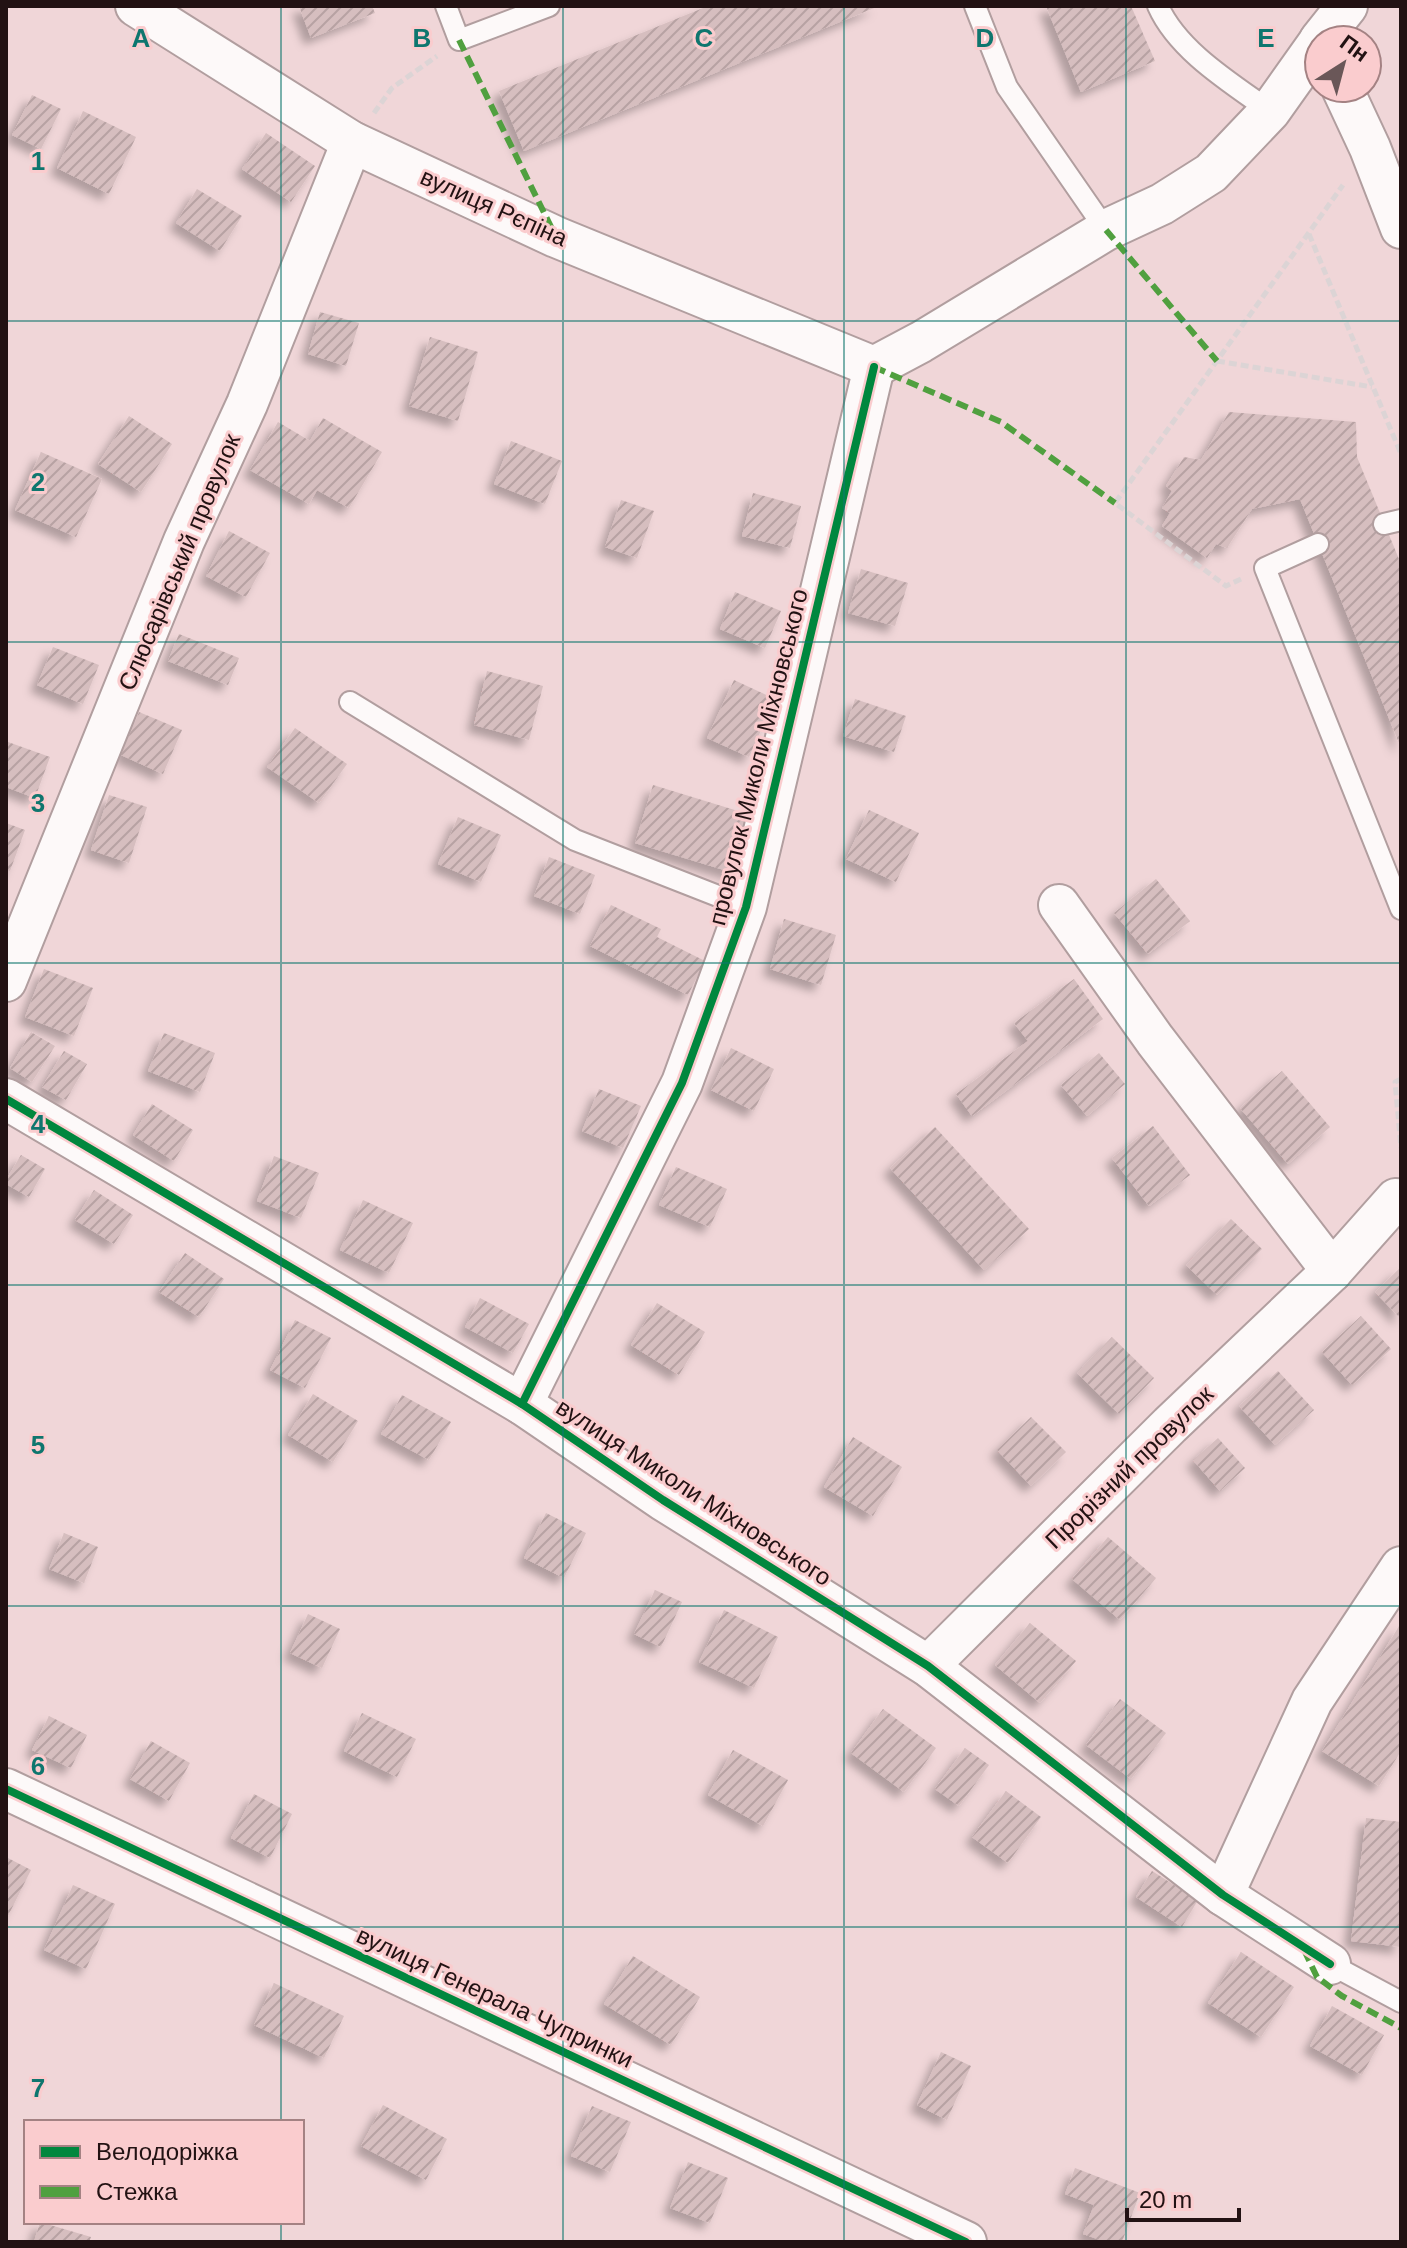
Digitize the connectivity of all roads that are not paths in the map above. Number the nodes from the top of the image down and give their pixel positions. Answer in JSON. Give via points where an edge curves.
{"nodes":[{"id":1,"x":136,"y":6,"type":"edge"},
{"id":2,"x":446,"y":6,"type":"edge"},
{"id":3,"x":549,"y":6,"type":"edge"},
{"id":4,"x":975,"y":6,"type":"edge"},
{"id":5,"x":1158,"y":6,"type":"edge"},
{"id":6,"x":1347,"y":6,"type":"edge"},
{"id":7,"x":1333,"y":24,"type":"edge"},
{"id":8,"x":1303,"y":65,"type":"edge"},
{"id":9,"x":1349,"y":104,"type":"edge"},
{"id":10,"x":1270,"y":111,"type":"junction"},
{"id":11,"x":352,"y":142,"type":"junction"},
{"id":12,"x":1401,"y":228,"type":"edge"},
{"id":13,"x":1106,"y":230,"type":"junction"},
{"id":14,"x":874,"y":367,"type":"junction"},
{"id":15,"x":1318,"y":544,"type":"dead end"},
{"id":16,"x":350,"y":702,"type":"dead end"},
{"id":17,"x":1059,"y":905,"type":"dead end"},
{"id":18,"x":746,"y":907,"type":"junction"},
{"id":19,"x":1401,"y":909,"type":"edge"},
{"id":20,"x":6,"y":981,"type":"edge"},
{"id":21,"x":6,"y":1099,"type":"edge"},
{"id":22,"x":1396,"y":1199,"type":"dead end"},
{"id":23,"x":1332,"y":1271,"type":"junction"},
{"id":24,"x":522,"y":1404,"type":"junction"},
{"id":25,"x":1401,"y":1567,"type":"edge"},
{"id":26,"x":928,"y":1666,"type":"junction"},
{"id":27,"x":6,"y":1789,"type":"edge"},
{"id":28,"x":1223,"y":1895,"type":"junction"},
{"id":29,"x":1330,"y":1964,"type":"joint"},
{"id":30,"x":1401,"y":2002,"type":"edge"},
{"id":31,"x":966,"y":2242,"type":"edge"}],
"edges":[{"from":1,"to":11,"type":"street","name":"вулиця Рєпіна"},
{"from":2,"to":3,"type":"lane","via":[[459,40]]},
{"from":4,"to":13,"type":"lane","via":[[1007,87]]},
{"from":5,"to":10,"type":"lane","via":[[1205,64]]},
{"from":6,"to":7,"type":"street"},
{"from":8,"to":10,"type":"street"},
{"from":9,"to":12,"type":"street"},
{"from":10,"to":13,"type":"street","via":[[1211,173]]},
{"from":11,"to":14,"type":"street","name":"вулиця Рєпіна","via":[[556,237]]},
{"from":11,"to":20,"type":"street","name":"Слюсарівський провулок"},
{"from":13,"to":14,"type":"street"},
{"from":14,"to":18,"type":"street","name":"провулок Миколи Міхновського"},
{"from":15,"to":19,"type":"lane","via":[[1265,568]]},
{"from":16,"to":18,"type":"lane","via":[[575,840]]},
{"from":17,"to":23,"type":"street"},
{"from":18,"to":24,"type":"street","name":"провулок Миколи Міхновського","via":[[682,1083]]},
{"from":21,"to":24,"type":"street","name":"вулиця Миколи Міхновського"},
{"from":22,"to":23,"type":"street","name":"Прорізний провулок"},
{"from":23,"to":26,"type":"street","name":"Прорізний провулок"},
{"from":24,"to":26,"type":"street","name":"вулиця Миколи Міхновського","via":[[663,1500]]},
{"from":25,"to":28,"type":"street","via":[[1312,1701]]},
{"from":26,"to":28,"type":"street","name":"вулиця Миколи Міхновського"},
{"from":27,"to":31,"type":"street","name":"вулиця Генерала Чупринки"},
{"from":28,"to":29,"type":"street","name":"вулиця Миколи Міхновського"},
{"from":29,"to":30,"type":"lane","name":"вулиця Миколи Міхновського"}]}
